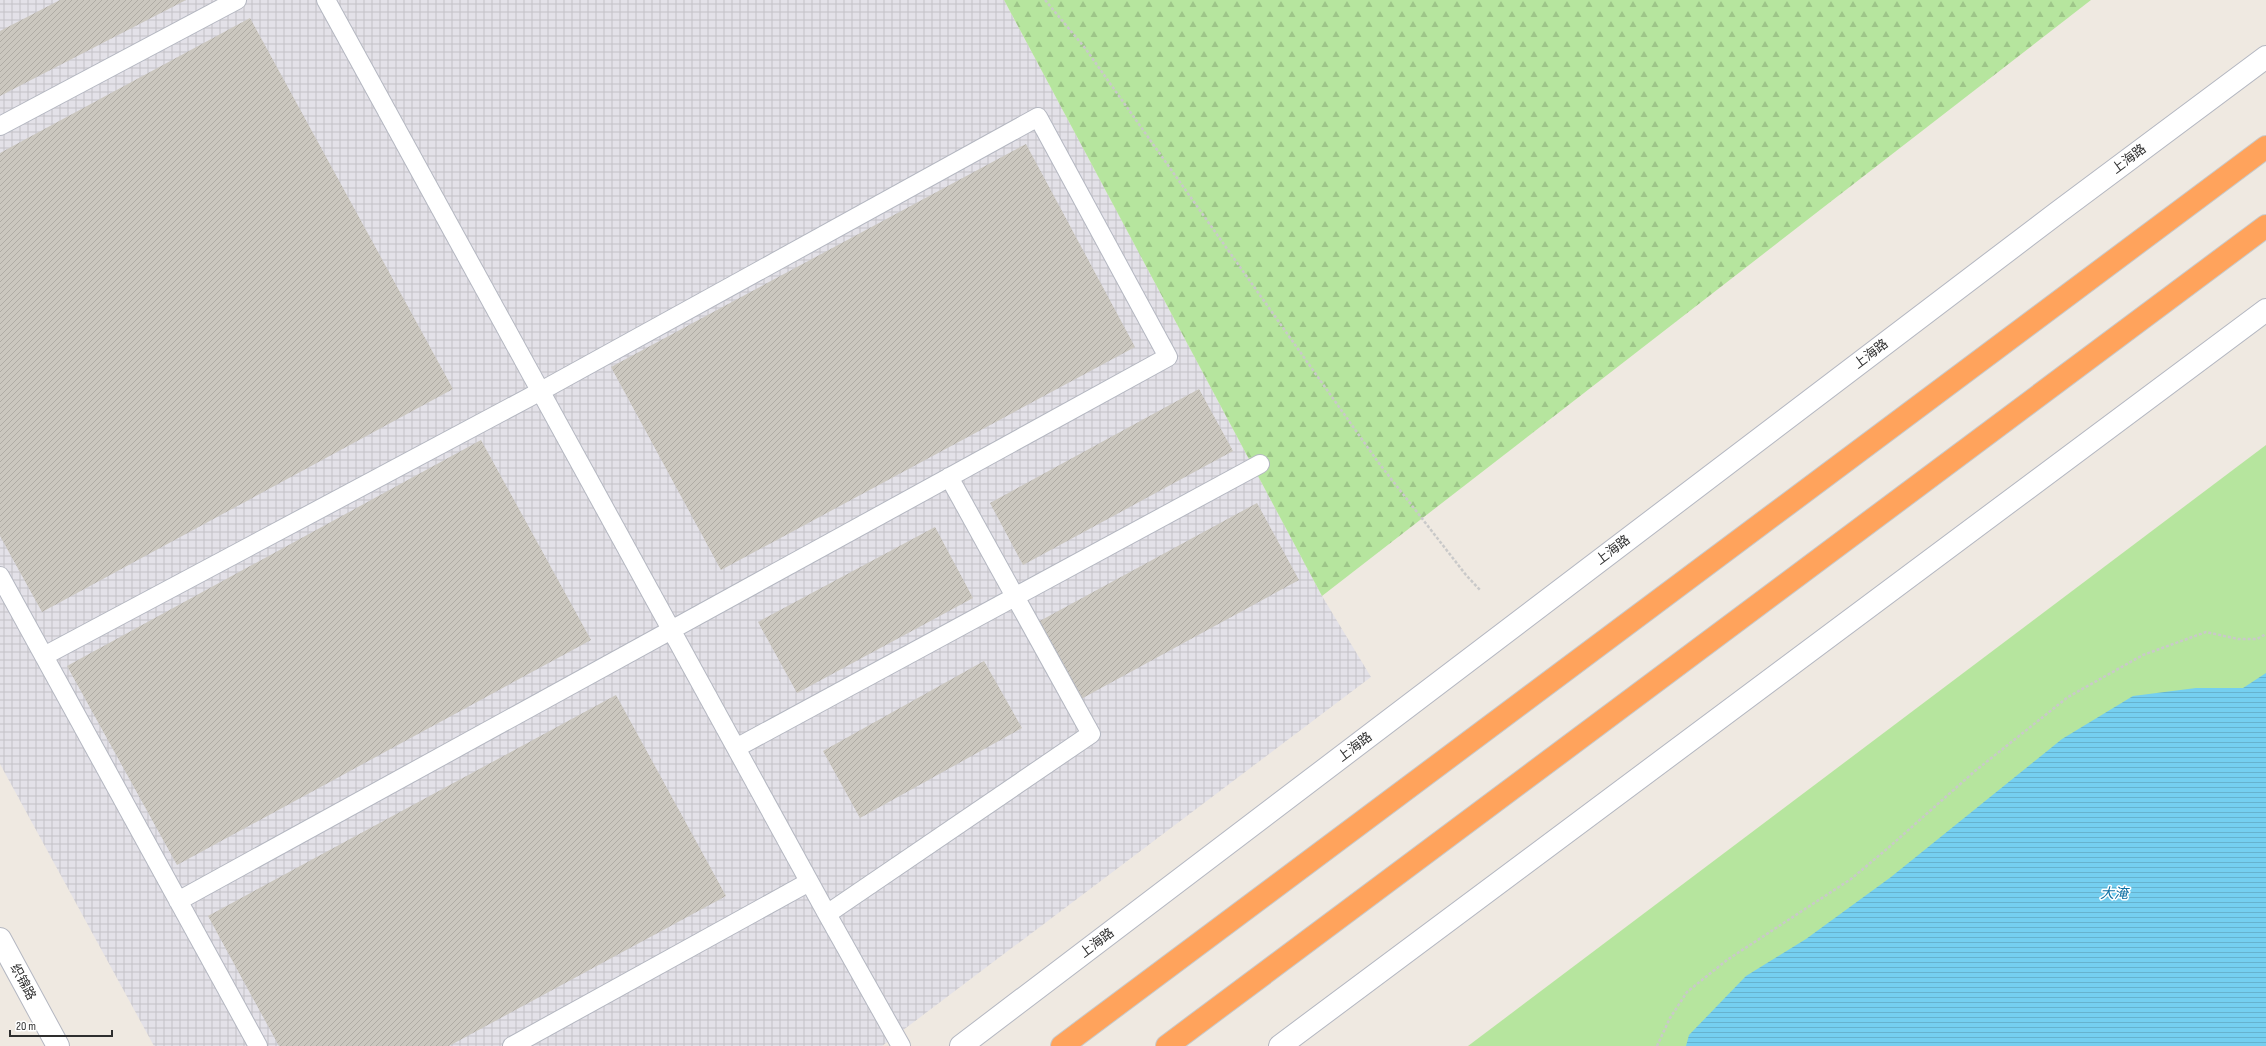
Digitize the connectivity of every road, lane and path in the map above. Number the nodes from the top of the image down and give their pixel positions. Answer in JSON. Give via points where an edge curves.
{"nodes":[{"id":1,"x":238,"y":0,"type":"edge"},
{"id":2,"x":326,"y":0,"type":"edge"},
{"id":3,"x":1045,"y":0,"type":"edge"},
{"id":4,"x":2266,"y":57,"type":"edge"},
{"id":5,"x":0,"y":126,"type":"edge"},
{"id":6,"x":2266,"y":147,"type":"edge"},
{"id":7,"x":2266,"y":226,"type":"edge"},
{"id":8,"x":2266,"y":310,"type":"edge"},
{"id":9,"x":541,"y":391,"type":"junction"},
{"id":10,"x":1260,"y":464,"type":"dead end"},
{"id":11,"x":949,"y":477,"type":"junction"},
{"id":12,"x":0,"y":576,"type":"edge"},
{"id":13,"x":1480,"y":590,"type":"dead end"},
{"id":14,"x":1014,"y":596,"type":"junction"},
{"id":15,"x":671,"y":630,"type":"junction"},
{"id":16,"x":2266,"y":634,"type":"edge"},
{"id":17,"x":44,"y":656,"type":"junction"},
{"id":18,"x":736,"y":748,"type":"junction"},
{"id":19,"x":809,"y":882,"type":"junction"},
{"id":20,"x":178,"y":901,"type":"junction"},
{"id":21,"x":827,"y":914,"type":"junction"},
{"id":22,"x":0,"y":939,"type":"edge"},
{"id":23,"x":58,"y":1046,"type":"edge"},
{"id":24,"x":258,"y":1046,"type":"edge"},
{"id":25,"x":512,"y":1046,"type":"edge"},
{"id":26,"x":901,"y":1046,"type":"edge"},
{"id":27,"x":961,"y":1046,"type":"edge"},
{"id":28,"x":1062,"y":1046,"type":"edge"},
{"id":29,"x":1167,"y":1046,"type":"edge"},
{"id":30,"x":1280,"y":1046,"type":"edge"},
{"id":31,"x":1657,"y":1046,"type":"edge"}],
"edges":[{"from":1,"to":5,"type":"lane"},
{"from":2,"to":9,"type":"lane"},
{"from":3,"to":13,"type":"path","via":[[1085,48],[1378,462]]},
{"from":4,"to":27,"type":"main road","name":"上海路"},
{"from":6,"to":28,"type":"highway"},
{"from":7,"to":29,"type":"highway"},
{"from":8,"to":30,"type":"main road"},
{"from":9,"to":11,"type":"lane","via":[[1038,117],[1168,357]]},
{"from":9,"to":15,"type":"lane"},
{"from":9,"to":17,"type":"lane"},
{"from":10,"to":14,"type":"lane"},
{"from":11,"to":14,"type":"lane"},
{"from":11,"to":15,"type":"lane"},
{"from":12,"to":17,"type":"lane"},
{"from":14,"to":18,"type":"lane"},
{"from":14,"to":21,"type":"lane","via":[[1091,734]]},
{"from":15,"to":18,"type":"lane"},
{"from":15,"to":20,"type":"lane"},
{"from":16,"to":31,"type":"path","via":[[2257,639],[2238,639],[2206,632],[2144,656],[2068,697],[1975,771],[1851,879],[1727,960],[1687,992],[1670,1018]]},
{"from":17,"to":20,"type":"lane"},
{"from":18,"to":19,"type":"lane"},
{"from":19,"to":21,"type":"lane"},
{"from":19,"to":25,"type":"lane"},
{"from":20,"to":24,"type":"lane"},
{"from":21,"to":26,"type":"lane"},
{"from":22,"to":23,"type":"main road","name":"织锦路"}]}
